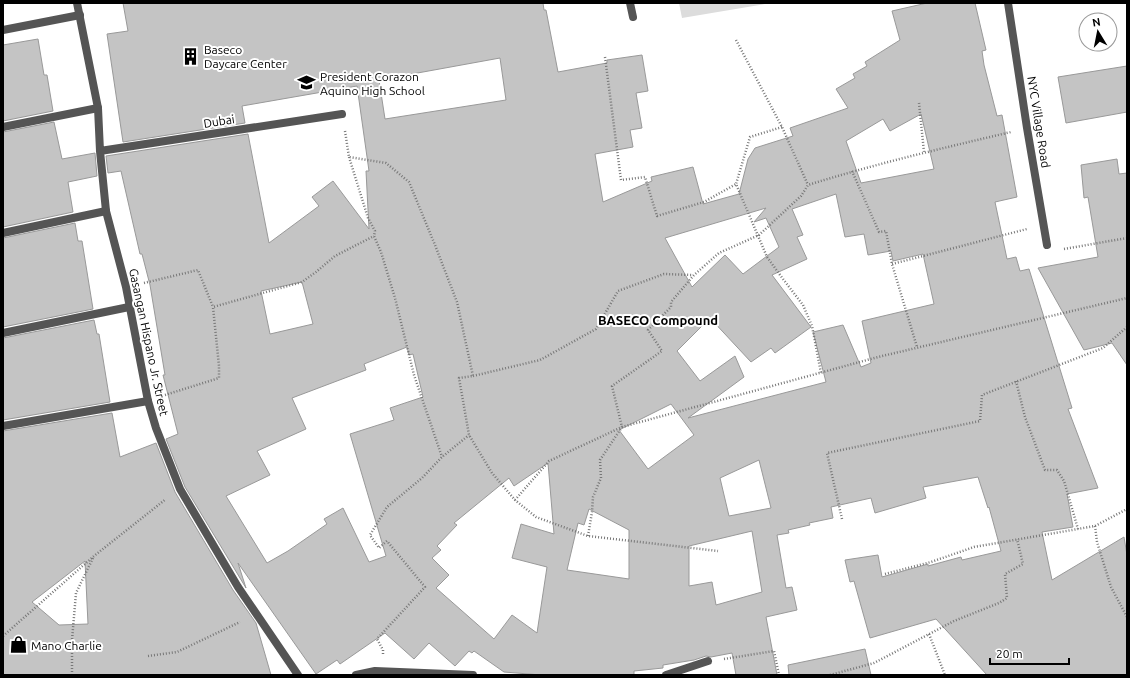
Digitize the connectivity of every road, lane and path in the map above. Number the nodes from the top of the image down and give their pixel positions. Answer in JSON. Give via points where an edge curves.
{"nodes":[{"id":1,"x":77,"y":3,"type":"edge"},
{"id":2,"x":630,"y":3,"type":"edge"},
{"id":3,"x":1008,"y":3,"type":"edge"},
{"id":4,"x":80,"y":15,"type":"junction"},
{"id":5,"x":633,"y":18,"type":"dead end"},
{"id":6,"x":3,"y":30,"type":"edge"},
{"id":7,"x":736,"y":40,"type":"dead end"},
{"id":8,"x":605,"y":57,"type":"dead end"},
{"id":9,"x":919,"y":103,"type":"dead end"},
{"id":10,"x":98,"y":108,"type":"junction"},
{"id":11,"x":342,"y":114,"type":"joint"},
{"id":12,"x":3,"y":127,"type":"edge"},
{"id":13,"x":782,"y":127,"type":"junction"},
{"id":14,"x":1027,"y":128,"type":"junction"},
{"id":15,"x":100,"y":151,"type":"junction"},
{"id":16,"x":924,"y":152,"type":"junction"},
{"id":17,"x":349,"y":157,"type":"junction"},
{"id":18,"x":852,"y":171,"type":"junction"},
{"id":19,"x":736,"y":184,"type":"junction"},
{"id":20,"x":808,"y":185,"type":"junction"},
{"id":21,"x":106,"y":211,"type":"junction"},
{"id":22,"x":1043,"y":225,"type":"junction"},
{"id":23,"x":3,"y":233,"type":"edge"},
{"id":24,"x":759,"y":235,"type":"junction"},
{"id":25,"x":374,"y":236,"type":"junction"},
{"id":26,"x":1127,"y":238,"type":"edge"},
{"id":27,"x":1047,"y":245,"type":"joint"},
{"id":28,"x":892,"y":264,"type":"junction"},
{"id":29,"x":694,"y":275,"type":"junction"},
{"id":30,"x":126,"y":287,"type":"junction"},
{"id":31,"x":1127,"y":298,"type":"edge"},
{"id":32,"x":129,"y":307,"type":"junction"},
{"id":33,"x":214,"y":307,"type":"junction"},
{"id":34,"x":1127,"y":327,"type":"edge"},
{"id":35,"x":3,"y":333,"type":"edge"},
{"id":36,"x":917,"y":348,"type":"junction"},
{"id":37,"x":821,"y":373,"type":"junction"},
{"id":38,"x":473,"y":376,"type":"junction"},
{"id":39,"x":1016,"y":381,"type":"junction"},
{"id":40,"x":148,"y":401,"type":"junction"},
{"id":41,"x":3,"y":426,"type":"edge"},
{"id":42,"x":622,"y":427,"type":"junction"},
{"id":43,"x":469,"y":435,"type":"junction"},
{"id":44,"x":442,"y":457,"type":"junction"},
{"id":45,"x":180,"y":490,"type":"junction"},
{"id":46,"x":515,"y":500,"type":"junction"},
{"id":47,"x":1127,"y":509,"type":"edge"},
{"id":48,"x":842,"y":519,"type":"dead end"},
{"id":49,"x":1095,"y":526,"type":"junction"},
{"id":50,"x":1078,"y":529,"type":"junction"},
{"id":51,"x":588,"y":536,"type":"junction"},
{"id":52,"x":1017,"y":539,"type":"junction"},
{"id":53,"x":718,"y":551,"type":"dead end"},
{"id":54,"x":94,"y":556,"type":"junction"},
{"id":55,"x":885,"y":574,"type":"dead end"},
{"id":56,"x":256,"y":614,"type":"junction"},
{"id":57,"x":1127,"y":617,"type":"edge"},
{"id":58,"x":929,"y":634,"type":"junction"},
{"id":59,"x":3,"y":636,"type":"edge"},
{"id":60,"x":148,"y":656,"type":"dead end"},
{"id":61,"x":708,"y":660,"type":"joint"},
{"id":62,"x":384,"y":672,"type":"junction"},
{"id":63,"x":72,"y":675,"type":"edge"},
{"id":64,"x":298,"y":675,"type":"edge"},
{"id":65,"x":356,"y":675,"type":"edge"},
{"id":66,"x":473,"y":675,"type":"edge"},
{"id":67,"x":666,"y":675,"type":"edge"},
{"id":68,"x":779,"y":675,"type":"edge"},
{"id":69,"x":830,"y":675,"type":"edge"},
{"id":70,"x":945,"y":675,"type":"edge"}],
"edges":[{"from":1,"to":4,"type":"street","name":"Gasangan Hispano Jr. Street"},
{"from":2,"to":5,"type":"street"},
{"from":3,"to":14,"type":"street","name":"NYC Village Road"},
{"from":4,"to":6,"type":"street"},
{"from":4,"to":10,"type":"street","name":"Gasangan Hispano Jr. Street"},
{"from":7,"to":13,"type":"path"},
{"from":8,"to":19,"type":"path","via":[[621,180],[645,177],[657,216],[704,202]]},
{"from":9,"to":16,"type":"path"},
{"from":10,"to":12,"type":"street"},
{"from":10,"to":15,"type":"street","name":"Gasangan Hispano Jr. Street"},
{"from":11,"to":15,"type":"street","name":"Dubai"},
{"from":11,"to":17,"type":"path"},
{"from":13,"to":19,"type":"path","via":[[750,137]]},
{"from":13,"to":20,"type":"path"},
{"from":14,"to":16,"type":"path"},
{"from":14,"to":22,"type":"street","name":"NYC Village Road"},
{"from":15,"to":21,"type":"street","name":"Gasangan Hispano Jr. Street"},
{"from":16,"to":18,"type":"path"},
{"from":17,"to":25,"type":"path","via":[[368,218],[375,231]]},
{"from":17,"to":38,"type":"path","via":[[386,163],[409,182],[457,302]]},
{"from":18,"to":20,"type":"path"},
{"from":18,"to":28,"type":"path","via":[[879,232],[886,231]]},
{"from":19,"to":24,"type":"path"},
{"from":20,"to":24,"type":"path","via":[[801,196]]},
{"from":21,"to":23,"type":"street"},
{"from":21,"to":30,"type":"street","name":"Gasangan Hispano Jr. Street"},
{"from":22,"to":27,"type":"street","name":"NYC Village Road"},
{"from":22,"to":28,"type":"path"},
{"from":24,"to":29,"type":"path","via":[[719,253]]},
{"from":24,"to":37,"type":"path","via":[[767,257],[803,305],[812,326]]},
{"from":25,"to":33,"type":"path","via":[[335,256],[302,282]]},
{"from":25,"to":44,"type":"path","via":[[388,275],[414,375]]},
{"from":26,"to":27,"type":"path","via":[[1062,250]]},
{"from":28,"to":36,"type":"path"},
{"from":29,"to":38,"type":"path","via":[[664,274],[618,291],[596,328],[540,360]]},
{"from":29,"to":42,"type":"path","via":[[671,302],[671,307],[648,330],[662,352],[612,386]]},
{"from":30,"to":32,"type":"street","name":"Gasangan Hispano Jr. Street"},
{"from":30,"to":33,"type":"path","via":[[198,270]]},
{"from":31,"to":36,"type":"path"},
{"from":32,"to":35,"type":"street"},
{"from":32,"to":40,"type":"street","name":"Gasangan Hispano Jr. Street"},
{"from":33,"to":40,"type":"path","via":[[219,378]]},
{"from":34,"to":39,"type":"path","via":[[1103,348]]},
{"from":36,"to":37,"type":"path"},
{"from":37,"to":42,"type":"path"},
{"from":38,"to":43,"type":"path","via":[[459,378]]},
{"from":39,"to":48,"type":"path","via":[[982,394],[980,421],[827,453]]},
{"from":39,"to":50,"type":"path","via":[[1025,417],[1045,470],[1057,470],[1064,481]]},
{"from":40,"to":41,"type":"street"},
{"from":40,"to":45,"type":"street","name":"Gasangan Hispano Jr. Street"},
{"from":42,"to":46,"type":"path","via":[[549,461]]},
{"from":42,"to":51,"type":"path","via":[[600,460],[601,478],[592,497]]},
{"from":43,"to":44,"type":"path"},
{"from":43,"to":46,"type":"path","via":[[492,473]]},
{"from":44,"to":62,"type":"path","via":[[422,478],[387,507],[370,535],[379,548],[387,541],[425,586],[377,639],[383,650]]},
{"from":45,"to":54,"type":"path"},
{"from":45,"to":56,"type":"street","name":"Gasangan Hispano Jr. Street"},
{"from":46,"to":51,"type":"path","via":[[536,517]]},
{"from":47,"to":49,"type":"path"},
{"from":49,"to":50,"type":"path"},
{"from":49,"to":57,"type":"path","via":[[1110,587]]},
{"from":50,"to":52,"type":"path"},
{"from":51,"to":53,"type":"path"},
{"from":52,"to":55,"type":"path","via":[[974,547]]},
{"from":52,"to":58,"type":"path","via":[[1024,564],[1005,574],[1006,598]]},
{"from":54,"to":59,"type":"path"},
{"from":54,"to":63,"type":"path","via":[[76,593]]},
{"from":56,"to":60,"type":"path","via":[[177,652]]},
{"from":56,"to":64,"type":"street","name":"Gasangan Hispano Jr. Street"},
{"from":58,"to":69,"type":"path","via":[[874,663]]},
{"from":58,"to":70,"type":"path"},
{"from":61,"to":67,"type":"street"},
{"from":61,"to":68,"type":"path","via":[[774,651]]},
{"from":62,"to":65,"type":"street"},
{"from":62,"to":66,"type":"street"}]}
